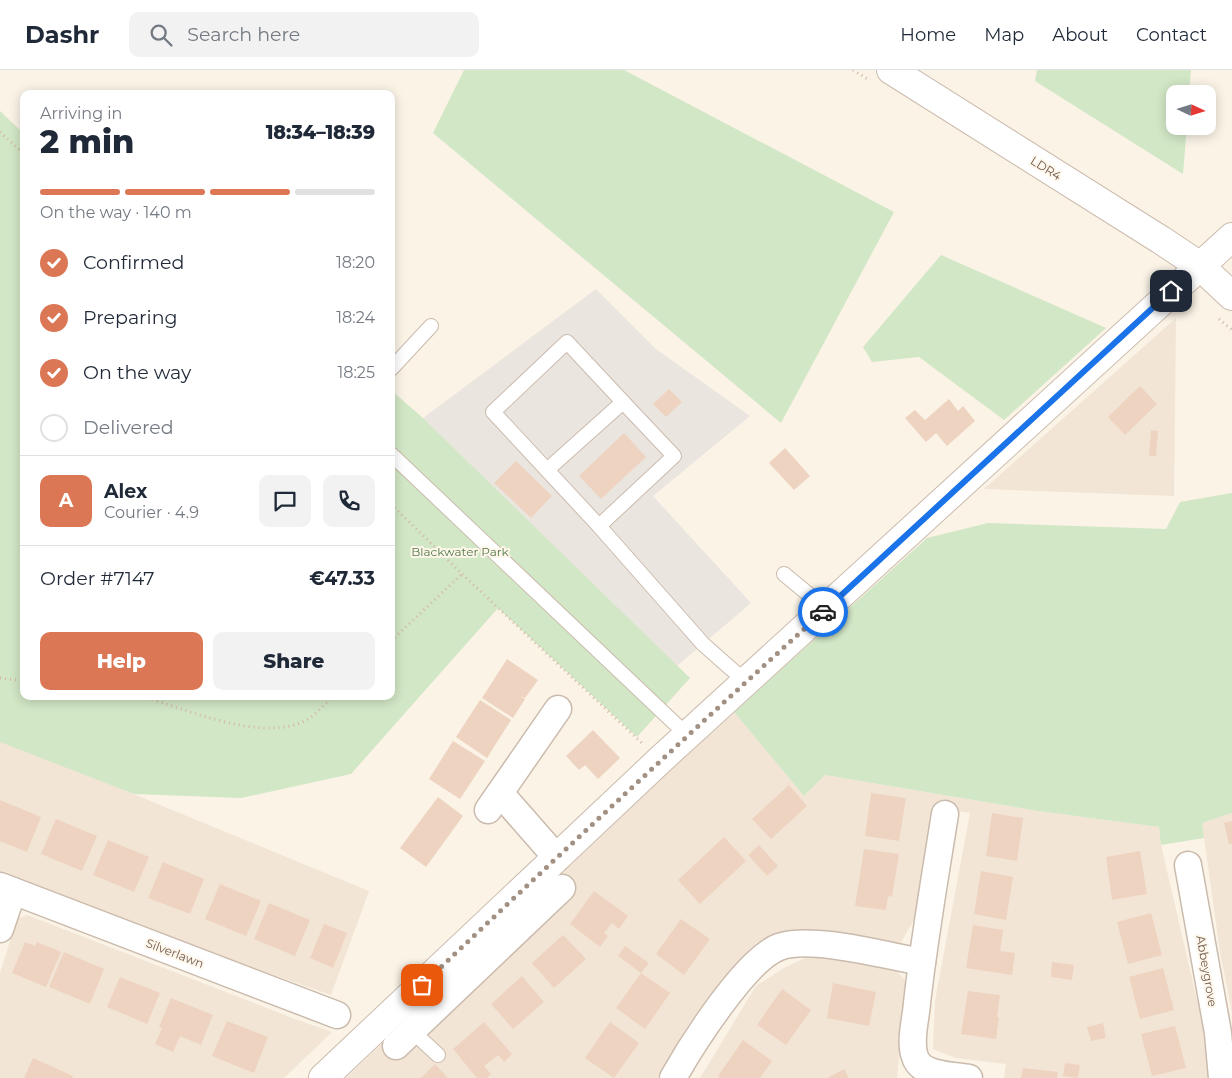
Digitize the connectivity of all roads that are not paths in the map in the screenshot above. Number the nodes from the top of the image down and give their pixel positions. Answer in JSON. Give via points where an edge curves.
{"nodes":[{"id":1,"x":891,"y":70,"type":"edge"},
{"id":2,"x":1232,"y":237,"type":"edge"},
{"id":3,"x":1200,"y":266,"type":"junction"},
{"id":4,"x":1225,"y":307,"type":"edge"},
{"id":5,"x":431,"y":326,"type":"dead end"},
{"id":6,"x":395,"y":365,"type":"edge"},
{"id":7,"x":623,"y":402,"type":"junction"},
{"id":8,"x":395,"y":458,"type":"edge"},
{"id":9,"x":547,"y":470,"type":"junction"},
{"id":10,"x":600,"y":526,"type":"junction"},
{"id":11,"x":784,"y":574,"type":"dead end"},
{"id":12,"x":824,"y":611,"type":"junction"},
{"id":13,"x":746,"y":682,"type":"junction"},
{"id":14,"x":558,"y":709,"type":"dead end"},
{"id":15,"x":688,"y":736,"type":"junction"},
{"id":16,"x":945,"y":814,"type":"dead end"},
{"id":17,"x":557,"y":858,"type":"junction"},
{"id":18,"x":1188,"y":865,"type":"dead end"},
{"id":19,"x":562,"y":888,"type":"dead end"},
{"id":20,"x":6,"y":889,"type":"edge"},
{"id":21,"x":517,"y":913,"type":"junction"},
{"id":22,"x":0,"y":929,"type":"edge"},
{"id":23,"x":922,"y":962,"type":"junction"},
{"id":24,"x":337,"y":1015,"type":"dead end"},
{"id":25,"x":404,"y":1038,"type":"joint"},
{"id":26,"x":438,"y":1055,"type":"dead end"},
{"id":27,"x":323,"y":1078,"type":"edge"},
{"id":28,"x":673,"y":1078,"type":"edge"},
{"id":29,"x":969,"y":1078,"type":"edge"},
{"id":30,"x":1222,"y":1078,"type":"edge"}],
"edges":[{"from":1,"to":3,"type":"street","name":"LDR4"},
{"from":2,"to":3,"type":"street"},
{"from":3,"to":4,"type":"street","name":"LDR4"},
{"from":3,"to":12,"type":"street"},
{"from":5,"to":6,"type":"lane"},
{"from":7,"to":9,"type":"lane"},
{"from":7,"to":9,"type":"lane","via":[[567,342],[493,412]]},
{"from":7,"to":10,"type":"lane","via":[[674,456]]},
{"from":8,"to":15,"type":"lane"},
{"from":9,"to":10,"type":"lane"},
{"from":10,"to":13,"type":"lane","via":[[703,644]]},
{"from":11,"to":12,"type":"lane","via":[[814,598]]},
{"from":12,"to":13,"type":"street"},
{"from":13,"to":15,"type":"street"},
{"from":14,"to":17,"type":"street","via":[[494,802]]},
{"from":15,"to":17,"type":"street"},
{"from":16,"to":23,"type":"street"},
{"from":17,"to":21,"type":"street"},
{"from":18,"to":30,"type":"street","name":"Abbeygrove","via":[[1218,1033]]},
{"from":19,"to":21,"type":"street"},
{"from":20,"to":22,"type":"street","name":"Silverlawn"},
{"from":20,"to":24,"type":"street","name":"Silverlawn"},
{"from":21,"to":25,"type":"street"},
{"from":21,"to":27,"type":"street"},
{"from":23,"to":28,"type":"street","via":[[829,945],[779,947],[759,960],[728,996]]},
{"from":23,"to":29,"type":"street","via":[[913,1041],[915,1057],[922,1067],[936,1073]]},
{"from":25,"to":26,"type":"lane"}]}
